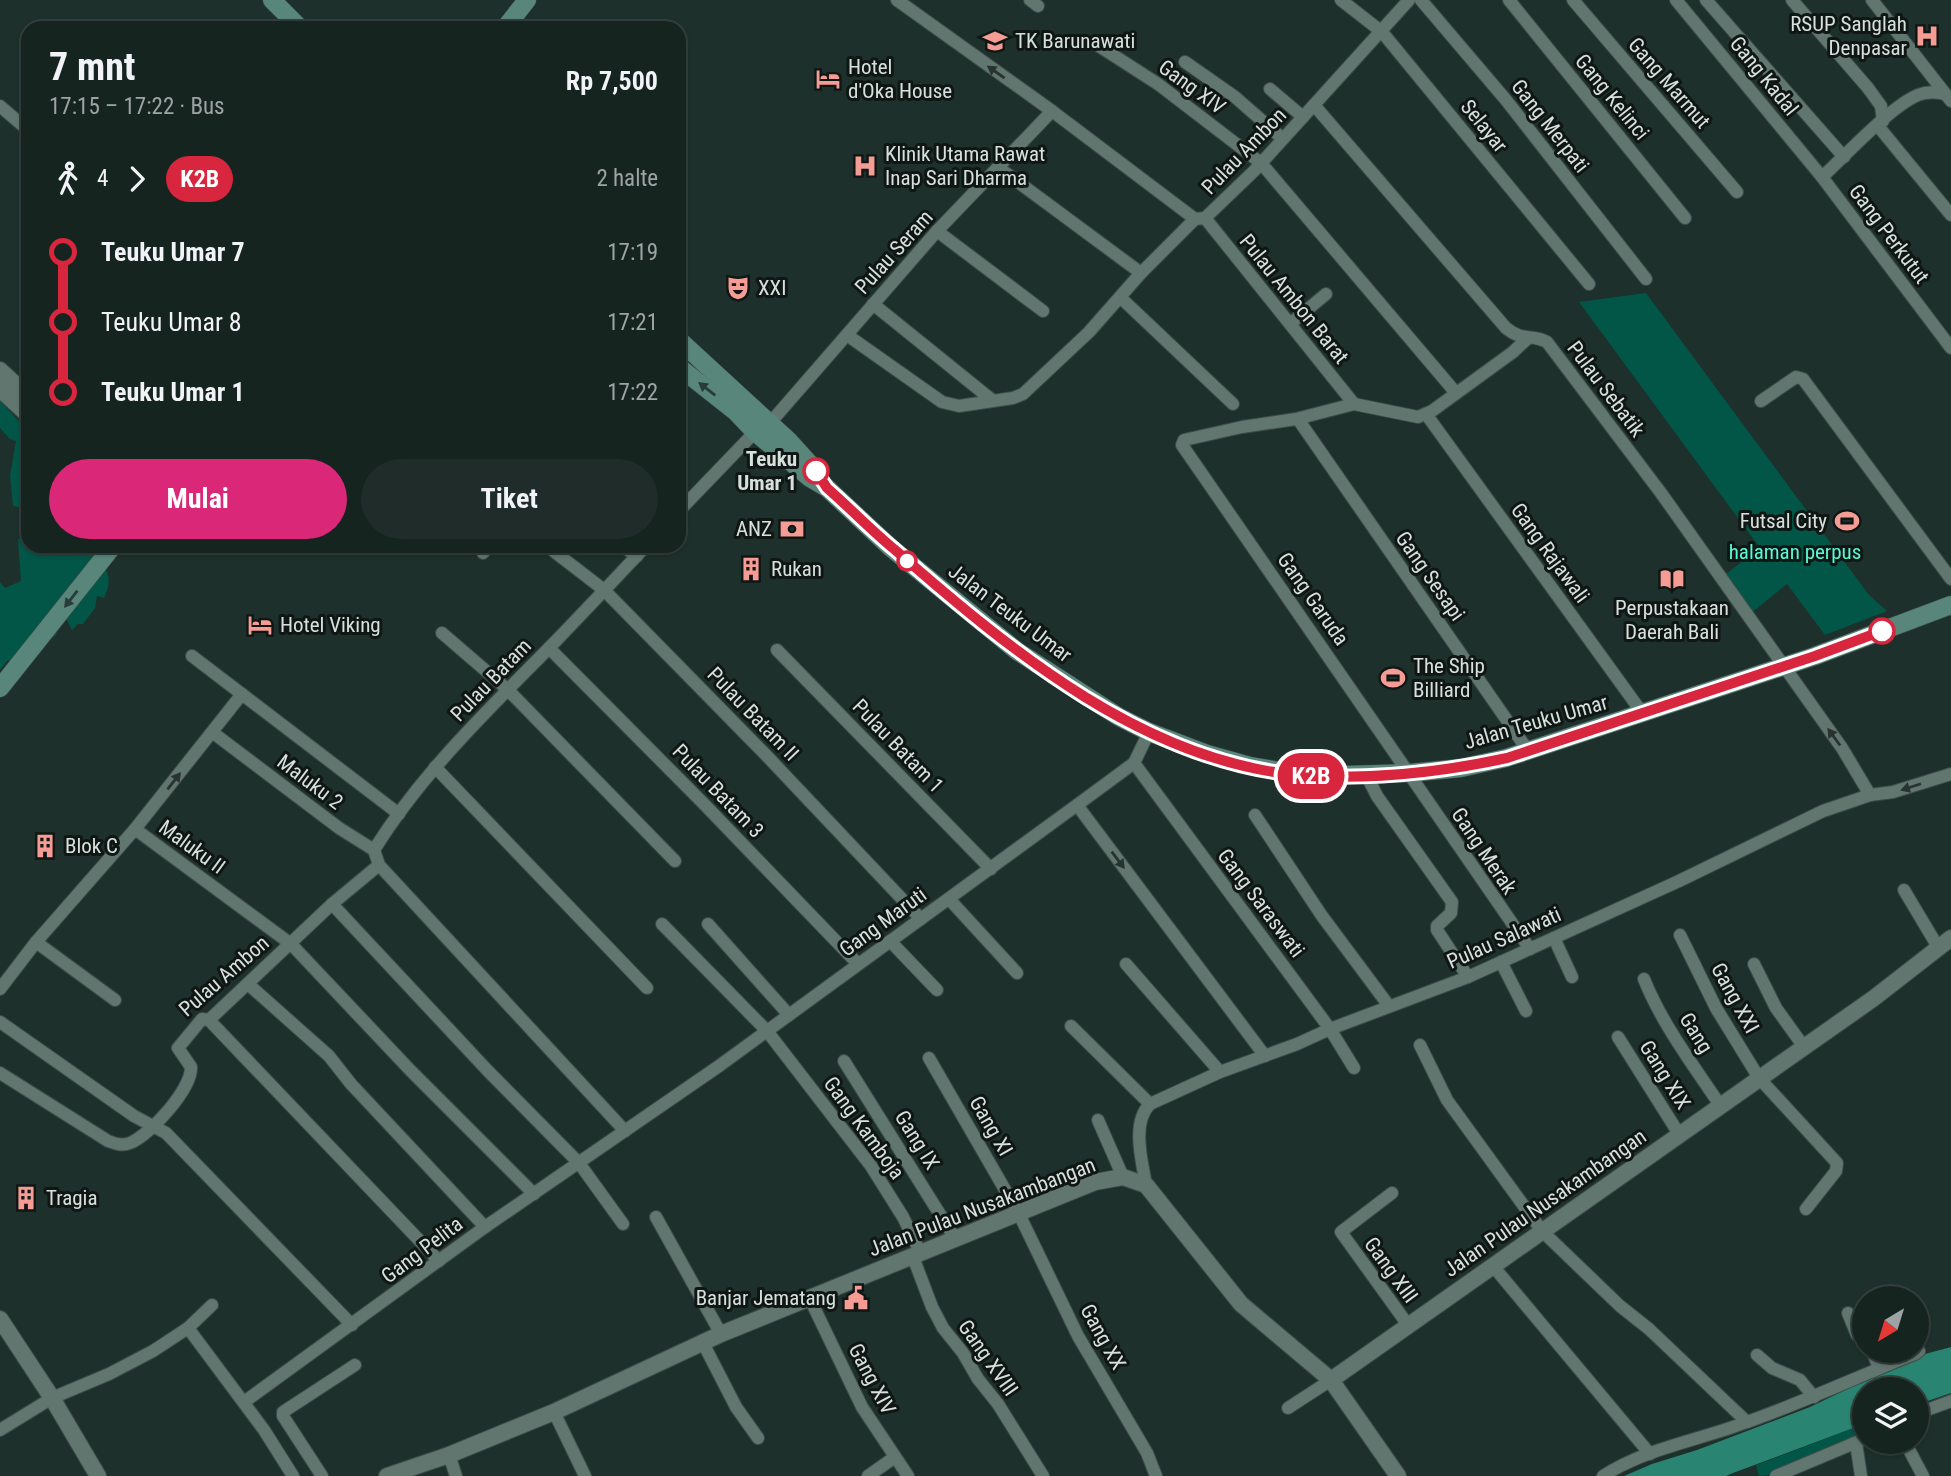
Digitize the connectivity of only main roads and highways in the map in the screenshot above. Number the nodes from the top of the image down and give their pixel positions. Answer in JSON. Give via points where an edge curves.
{"nodes":[{"id":1,"x":272,"y":0,"type":"edge"},
{"id":2,"x":527,"y":0,"type":"edge"},
{"id":3,"x":293,"y":21,"type":"edge"},
{"id":4,"x":510,"y":21,"type":"edge"},
{"id":5,"x":686,"y":347,"type":"edge"},
{"id":6,"x":686,"y":372,"type":"edge"},
{"id":7,"x":756,"y":421,"type":"junction"},
{"id":8,"x":107,"y":553,"type":"edge"},
{"id":9,"x":1951,"y":605,"type":"edge"},
{"id":10,"x":0,"y":688,"type":"edge"}],
"edges":[{"from":1,"to":3,"type":"main road"},
{"from":2,"to":4,"type":"main road"},
{"from":5,"to":7,"type":"main road","name":"Jalan Teuku Umar"},
{"from":7,"to":6,"type":"main road","name":"Jalan Teuku Umar","one_way":true},
{"from":7,"to":9,"type":"main road","name":"Jalan Teuku Umar","via":[[816,471],[827,488],[909,563],[1017,651],[1119,718],[1208,754],[1310,776],[1461,768],[1530,752]]},
{"from":8,"to":10,"type":"main road","one_way":true}]}
